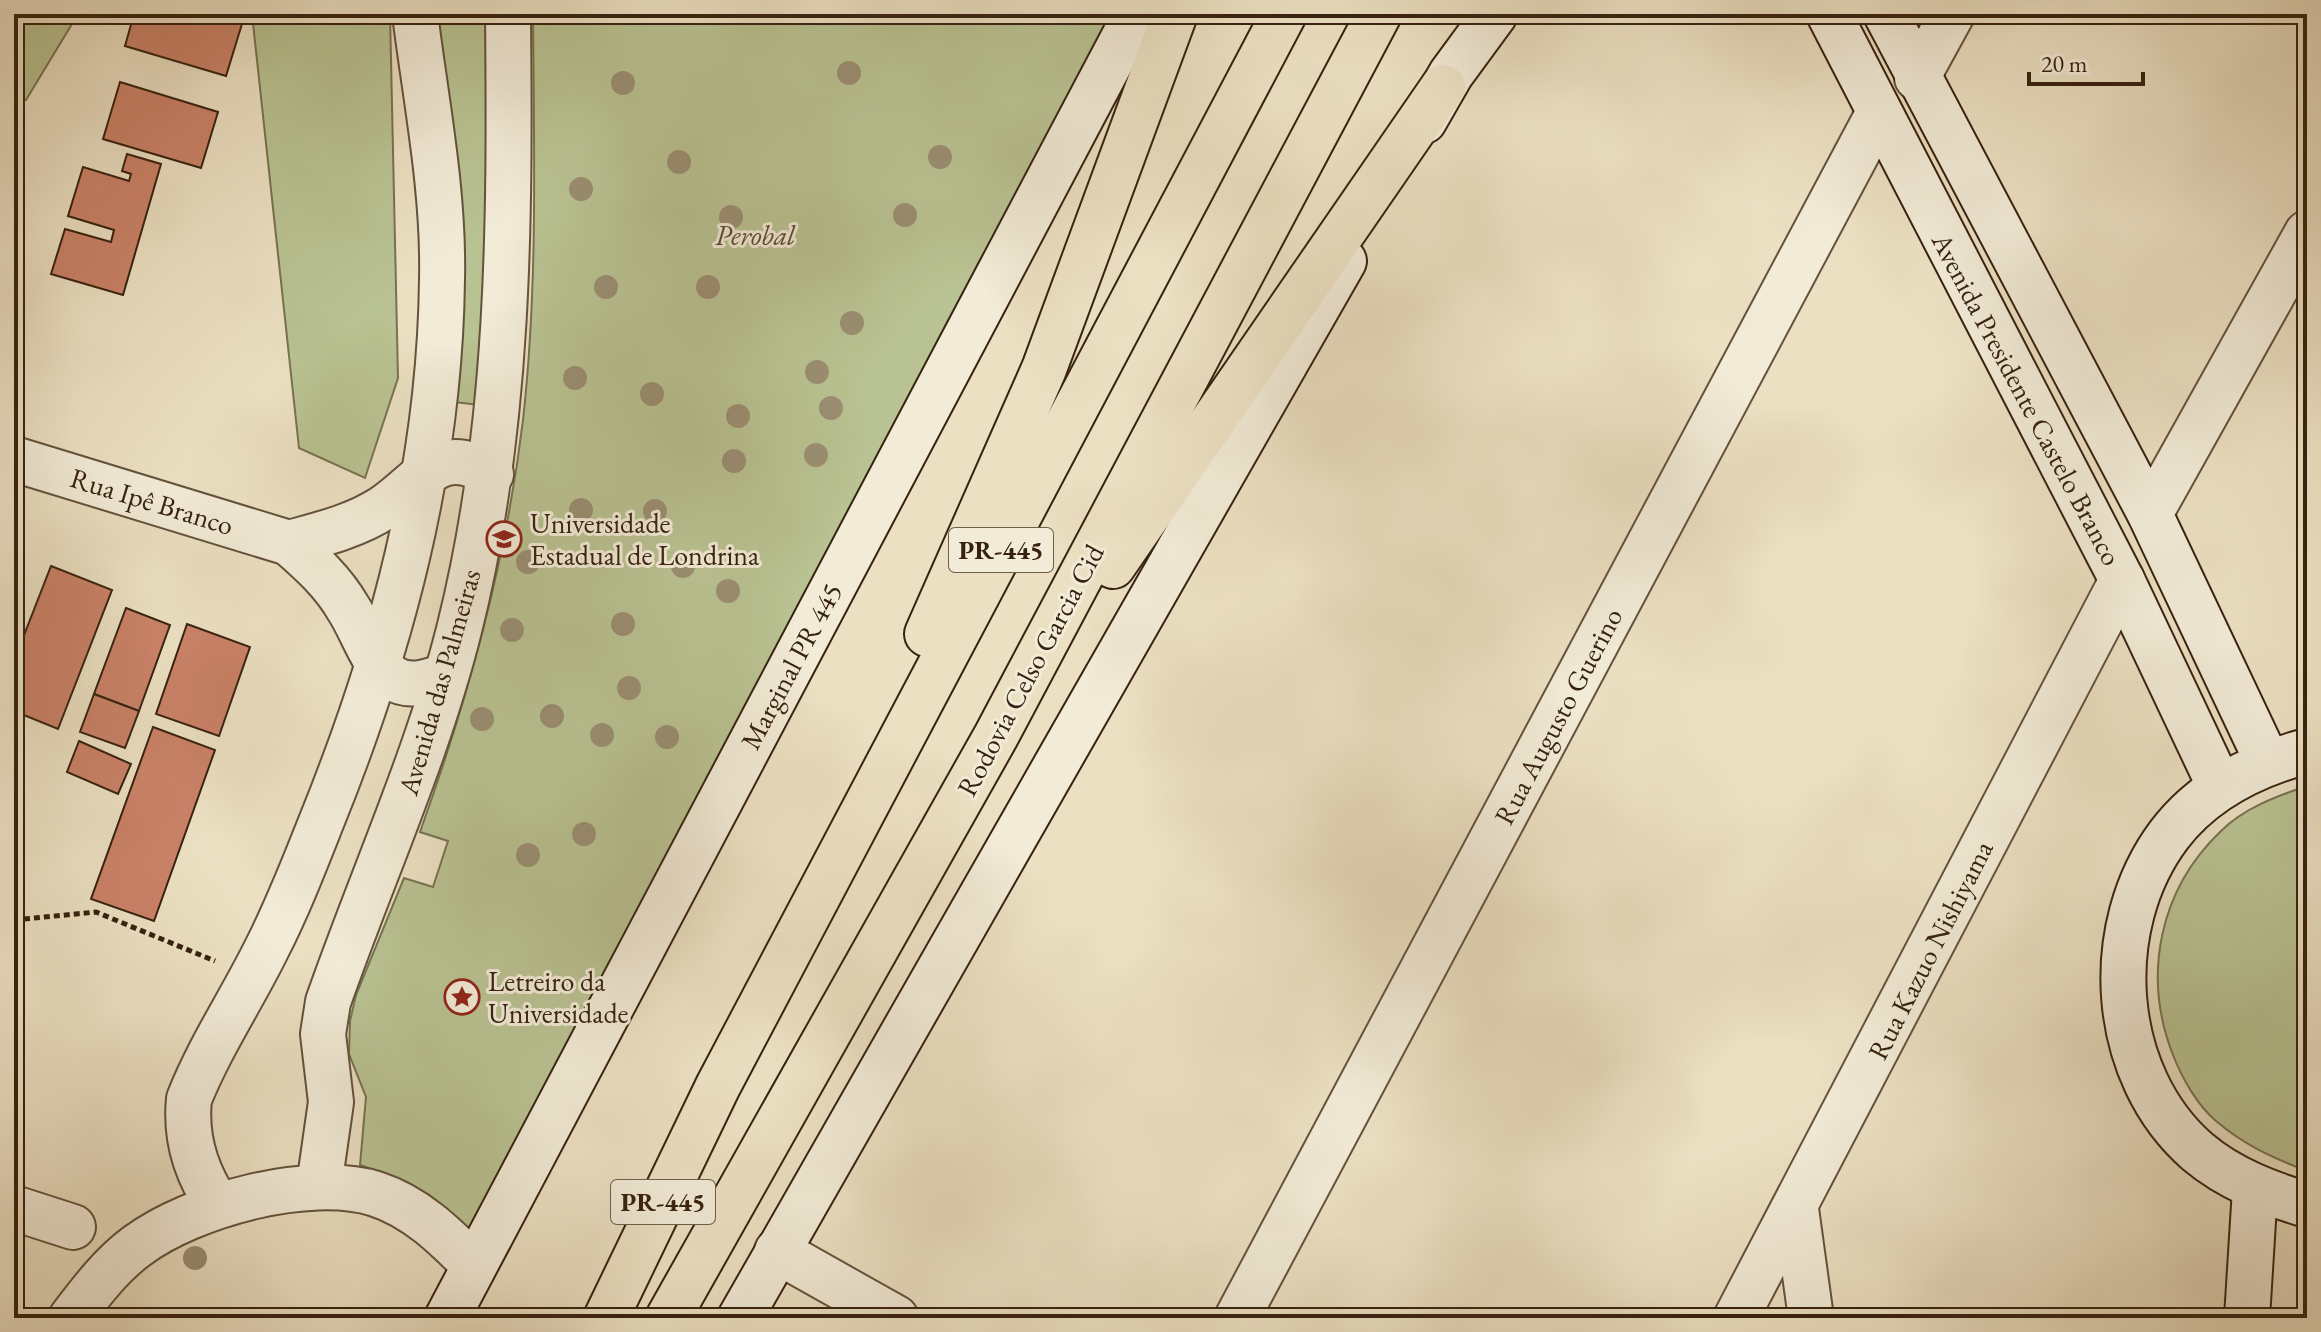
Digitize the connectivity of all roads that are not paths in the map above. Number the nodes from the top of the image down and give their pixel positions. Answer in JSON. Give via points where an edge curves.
{"nodes":[{"id":1,"x":415,"y":14,"type":"edge"},
{"id":2,"x":508,"y":14,"type":"edge"},
{"id":3,"x":1136,"y":14,"type":"edge"},
{"id":4,"x":1175,"y":14,"type":"edge"},
{"id":5,"x":1284,"y":14,"type":"edge"},
{"id":6,"x":1379,"y":14,"type":"edge"},
{"id":7,"x":1495,"y":14,"type":"edge"},
{"id":8,"x":1829,"y":14,"type":"edge"},
{"id":9,"x":1886,"y":14,"type":"edge"},
{"id":10,"x":1952,"y":14,"type":"edge"},
{"id":11,"x":1917,"y":78,"type":"junction"},
{"id":12,"x":1443,"y":87,"type":"junction"},
{"id":13,"x":1878,"y":114,"type":"junction"},
{"id":14,"x":2307,"y":233,"type":"edge"},
{"id":15,"x":14,"y":459,"type":"edge"},
{"id":16,"x":426,"y":472,"type":"junction"},
{"id":17,"x":491,"y":474,"type":"junction"},
{"id":18,"x":2150,"y":514,"type":"junction"},
{"id":19,"x":289,"y":543,"type":"junction"},
{"id":20,"x":2122,"y":580,"type":"junction"},
{"id":21,"x":379,"y":663,"type":"junction"},
{"id":22,"x":445,"y":676,"type":"junction"},
{"id":23,"x":996,"y":736,"type":"junction"},
{"id":24,"x":2287,"y":756,"type":"edge"},
{"id":25,"x":2220,"y":787,"type":"junction"},
{"id":26,"x":718,"y":1086,"type":"junction"},
{"id":27,"x":319,"y":1186,"type":"junction"},
{"id":28,"x":2255,"y":1189,"type":"junction"},
{"id":29,"x":218,"y":1205,"type":"junction"},
{"id":30,"x":2307,"y":1205,"type":"edge"},
{"id":31,"x":14,"y":1208,"type":"edge"},
{"id":32,"x":1796,"y":1209,"type":"junction"},
{"id":33,"x":73,"y":1227,"type":"dead end"},
{"id":34,"x":777,"y":1251,"type":"junction"},
{"id":35,"x":474,"y":1265,"type":"junction"},
{"id":36,"x":670,"y":1315,"type":"edge"},
{"id":37,"x":71,"y":1318,"type":"edge"},
{"id":38,"x":447,"y":1318,"type":"edge"},
{"id":39,"x":606,"y":1318,"type":"edge"},
{"id":40,"x":740,"y":1318,"type":"edge"},
{"id":41,"x":896,"y":1318,"type":"edge"},
{"id":42,"x":1237,"y":1318,"type":"edge"},
{"id":43,"x":1736,"y":1318,"type":"edge"},
{"id":44,"x":1811,"y":1318,"type":"edge"},
{"id":45,"x":2247,"y":1318,"type":"edge"}],
"edges":[{"from":1,"to":16,"type":"street","via":[[438,179],[443,277]]},
{"from":2,"to":17,"type":"street","name":"Avenida das Palmeiras","via":[[509,254]]},
{"from":3,"to":35,"type":"street","name":"Marginal PR 445"},
{"from":4,"to":26,"type":"highway","via":[[1044,369],[868,766]]},
{"from":5,"to":26,"type":"highway","number":"PR-445"},
{"from":6,"to":23,"type":"highway","name":"Rodovia Celso Garcia Cid","number":"PR-445"},
{"from":7,"to":12,"type":"street"},
{"from":8,"to":13,"type":"street","name":"Avenida Presidente Castelo Branco"},
{"from":9,"to":11,"type":"street","name":"Avenida Presidente Castelo Branco"},
{"from":10,"to":11,"type":"street"},
{"from":11,"to":18,"type":"street","name":"Avenida Presidente Castelo Branco"},
{"from":12,"to":23,"type":"highway"},
{"from":12,"to":34,"type":"street"},
{"from":13,"to":20,"type":"street","name":"Avenida Presidente Castelo Branco"},
{"from":13,"to":42,"type":"street","name":"Rua Augusto Guerino"},
{"from":14,"to":18,"type":"street"},
{"from":15,"to":19,"type":"street","name":"Rua Ipê Branco"},
{"from":16,"to":17,"type":"street","via":[[470,461]]},
{"from":16,"to":19,"type":"street","via":[[357,522]]},
{"from":16,"to":21,"type":"street"},
{"from":17,"to":22,"type":"street","name":"Avenida das Palmeiras"},
{"from":18,"to":24,"type":"street","name":"Avenida Presidente Castelo Branco"},
{"from":19,"to":21,"type":"street","via":[[347,605]]},
{"from":20,"to":25,"type":"street","name":"Avenida Presidente Castelo Branco"},
{"from":20,"to":32,"type":"street","name":"Rua Kazuo Nishiyama"},
{"from":21,"to":22,"type":"street","via":[[404,683],[423,684]]},
{"from":21,"to":29,"type":"street","via":[[323,819],[267,948],[189,1099],[186,1124],[191,1147]]},
{"from":22,"to":27,"type":"street","name":"Avenida das Palmeiras","via":[[413,780],[328,1002],[323,1034],[331,1102]]},
{"from":23,"to":36,"type":"highway","name":"Rodovia Celso Garcia Cid","number":"PR-445"},
{"from":24,"to":25,"type":"street"},
{"from":25,"to":28,"type":"street","via":[[2170,835],[2136,896],[2121,964],[2127,1033],[2154,1098],[2197,1151]]},
{"from":26,"to":39,"type":"highway","number":"PR-445"},
{"from":27,"to":29,"type":"street"},
{"from":27,"to":35,"type":"street","via":[[377,1194],[411,1210]]},
{"from":28,"to":30,"type":"street"},
{"from":28,"to":45,"type":"street"},
{"from":29,"to":37,"type":"street","via":[[119,1259]]},
{"from":31,"to":33,"type":"street"},
{"from":32,"to":43,"type":"street","name":"Rua Kazuo Nishiyama"},
{"from":32,"to":44,"type":"street"},
{"from":34,"to":40,"type":"street"},
{"from":34,"to":41,"type":"street"},
{"from":35,"to":38,"type":"street","name":"Marginal PR 445"}]}
